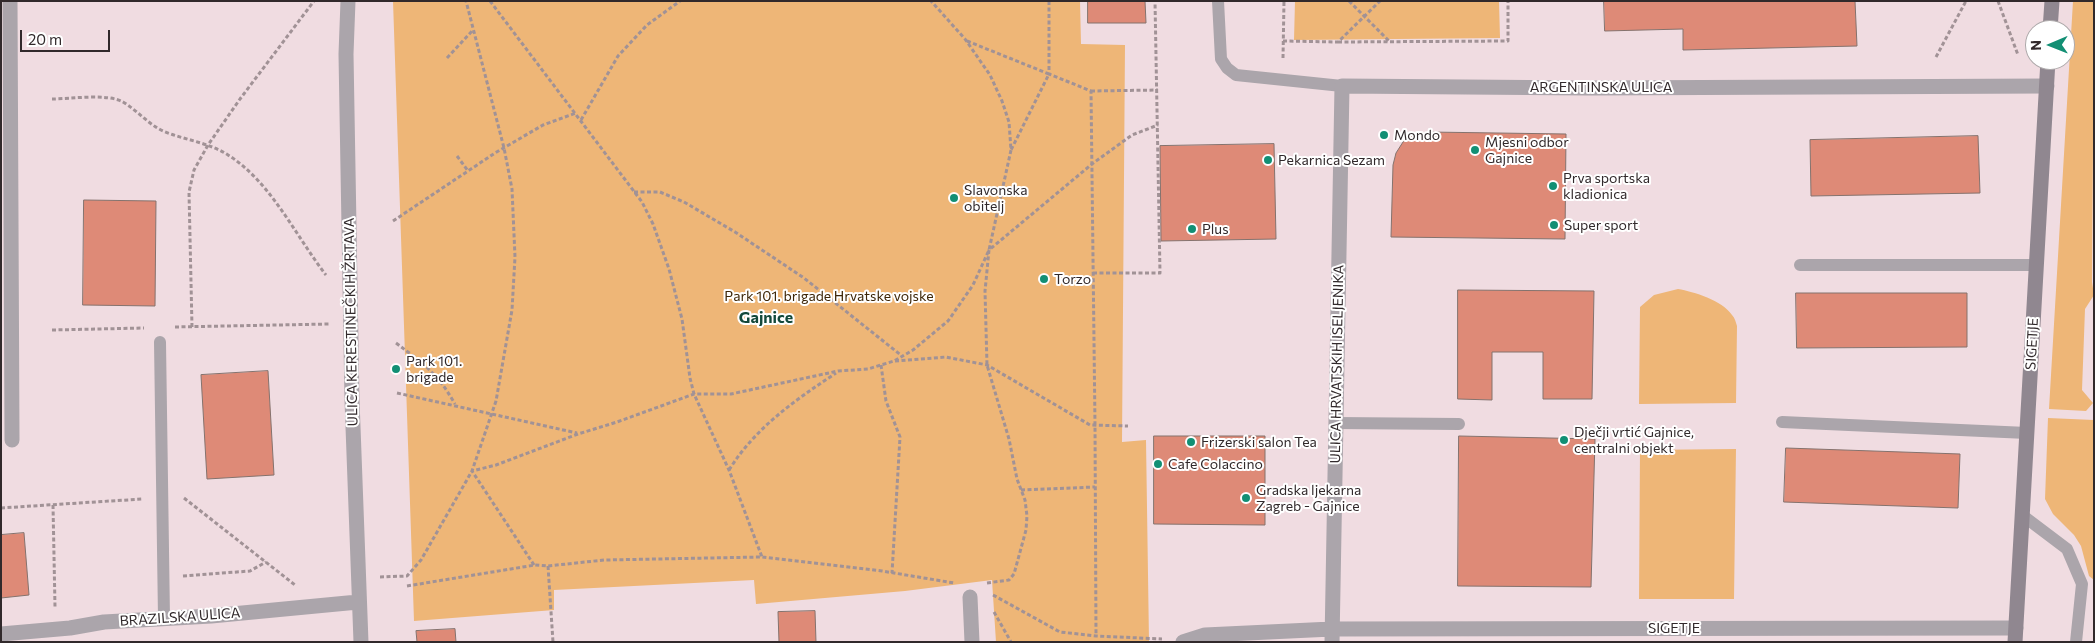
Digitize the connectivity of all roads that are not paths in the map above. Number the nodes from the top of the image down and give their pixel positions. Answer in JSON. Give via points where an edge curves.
{"nodes":[{"id":1,"x":10,"y":1,"type":"edge"},
{"id":2,"x":348,"y":1,"type":"edge"},
{"id":3,"x":1218,"y":1,"type":"edge"},
{"id":4,"x":2052,"y":1,"type":"edge"},
{"id":5,"x":2051,"y":20,"type":"edge"},
{"id":6,"x":2048,"y":70,"type":"edge"},
{"id":7,"x":1342,"y":86,"type":"junction"},
{"id":8,"x":2047,"y":86,"type":"junction"},
{"id":9,"x":6,"y":226,"type":"edge"},
{"id":10,"x":1800,"y":265,"type":"dead end"},
{"id":11,"x":2037,"y":265,"type":"junction"},
{"id":12,"x":160,"y":342,"type":"dead end"},
{"id":13,"x":1782,"y":422,"type":"dead end"},
{"id":14,"x":1336,"y":423,"type":"junction"},
{"id":15,"x":1459,"y":424,"type":"dead end"},
{"id":16,"x":2027,"y":433,"type":"junction"},
{"id":17,"x":12,"y":440,"type":"dead end"},
{"id":18,"x":2022,"y":515,"type":"junction"},
{"id":19,"x":970,"y":597,"type":"dead end"},
{"id":20,"x":358,"y":602,"type":"junction"},
{"id":21,"x":164,"y":618,"type":"junction"},
{"id":22,"x":1,"y":634,"type":"edge"},
{"id":23,"x":71,"y":635,"type":"edge"},
{"id":24,"x":1332,"y":635,"type":"edge"},
{"id":25,"x":2015,"y":635,"type":"edge"},
{"id":26,"x":1184,"y":641,"type":"edge"},
{"id":27,"x":361,"y":642,"type":"edge"},
{"id":28,"x":972,"y":642,"type":"edge"},
{"id":29,"x":2076,"y":642,"type":"edge"}],
"edges":[{"from":1,"to":9,"type":"street"},
{"from":2,"to":20,"type":"street","name":"ULICA KERESTINEČKIH ŽRTAVA","via":[[346,54]]},
{"from":3,"to":7,"type":"lane","name":"ARGENTINSKA ULICA","via":[[1221,59],[1236,75]]},
{"from":4,"to":5,"type":"street"},
{"from":6,"to":8,"type":"street","name":"SIGETJE"},
{"from":7,"to":8,"type":"street","name":"ARGENTINSKA ULICA"},
{"from":7,"to":14,"type":"street","name":"ULICA HRVATSKIH ISELJENIKA"},
{"from":8,"to":11,"type":"street","name":"SIGETJE"},
{"from":9,"to":17,"type":"street"},
{"from":10,"to":11,"type":"lane"},
{"from":11,"to":16,"type":"street","name":"SIGETJE"},
{"from":12,"to":21,"type":"lane"},
{"from":13,"to":16,"type":"lane"},
{"from":14,"to":15,"type":"lane"},
{"from":14,"to":24,"type":"street","name":"ULICA HRVATSKIH ISELJENIKA"},
{"from":16,"to":18,"type":"street","name":"SIGETJE"},
{"from":18,"to":25,"type":"street","name":"SIGETJE"},
{"from":18,"to":29,"type":"lane","via":[[2066,549],[2082,584]]},
{"from":19,"to":28,"type":"street"},
{"from":20,"to":21,"type":"street","name":"BRAZILSKA ULICA"},
{"from":20,"to":27,"type":"street","name":"ULICA KERESTINEČKIH ŽRTAVA"},
{"from":21,"to":23,"type":"street","name":"BRAZILSKA ULICA","via":[[104,622]]},
{"from":22,"to":23,"type":"street","name":"BRAZILSKA ULICA"},
{"from":24,"to":25,"type":"street","name":"SIGETJE"},
{"from":24,"to":26,"type":"street","via":[[1205,635]]}]}
